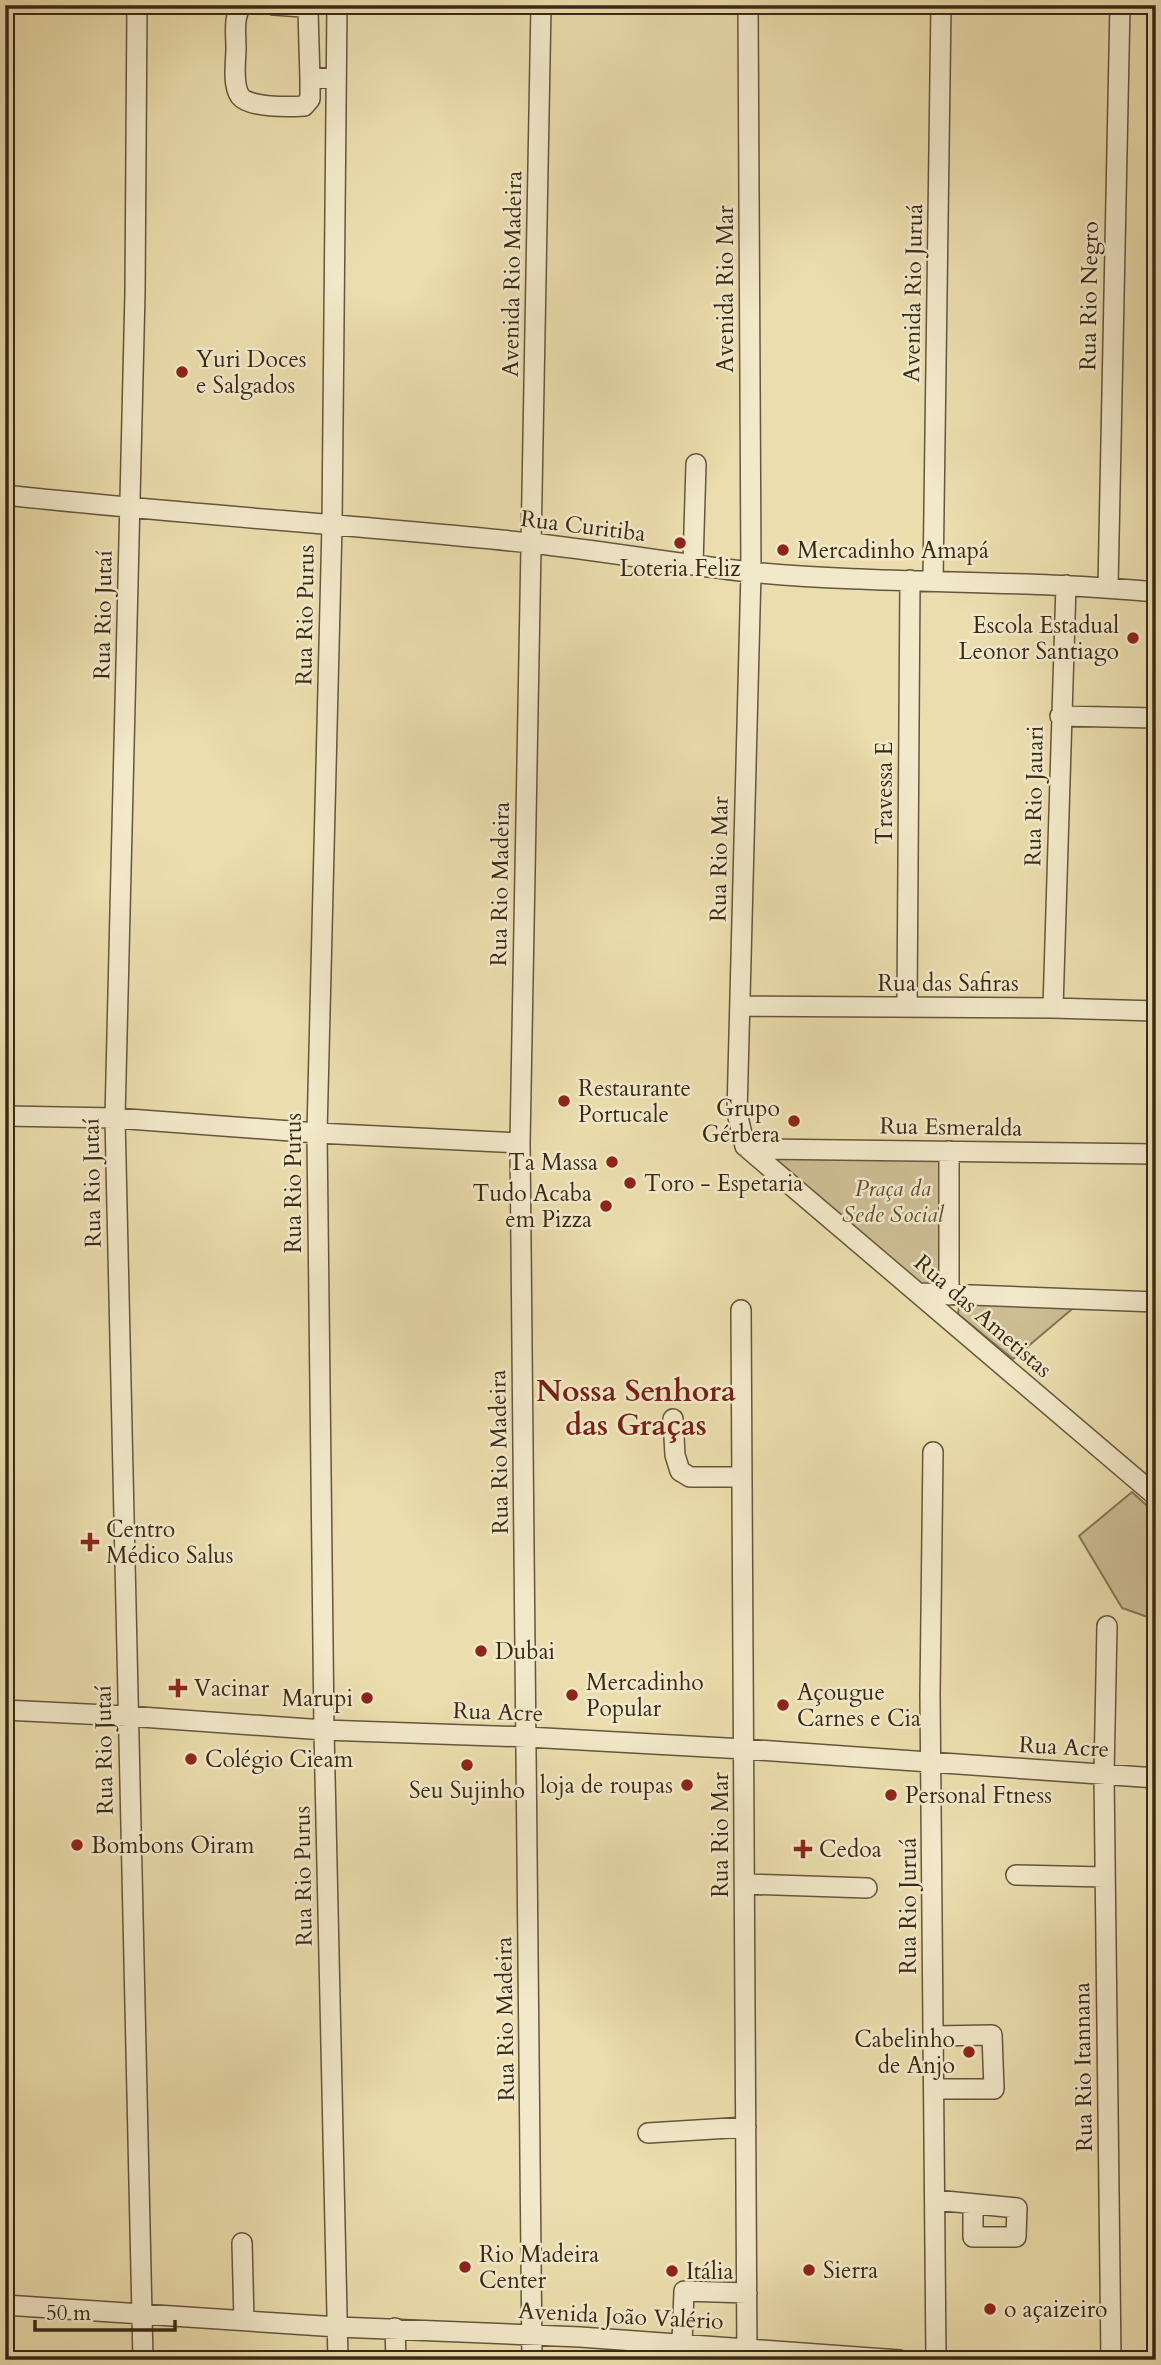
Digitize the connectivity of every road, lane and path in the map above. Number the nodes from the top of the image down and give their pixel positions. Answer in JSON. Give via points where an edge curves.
{"nodes":[{"id":1,"x":138,"y":5,"type":"edge"},
{"id":2,"x":242,"y":5,"type":"edge"},
{"id":3,"x":274,"y":5,"type":"edge"},
{"id":4,"x":337,"y":5,"type":"edge"},
{"id":5,"x":541,"y":5,"type":"edge"},
{"id":6,"x":748,"y":5,"type":"edge"},
{"id":7,"x":941,"y":5,"type":"edge"},
{"id":8,"x":1120,"y":5,"type":"edge"},
{"id":9,"x":336,"y":77,"type":"junction"},
{"id":10,"x":310,"y":79,"type":"junction"},
{"id":11,"x":696,"y":464,"type":"dead end"},
{"id":12,"x":5,"y":495,"type":"edge"},
{"id":13,"x":130,"y":508,"type":"junction"},
{"id":14,"x":332,"y":525,"type":"junction"},
{"id":15,"x":532,"y":543,"type":"junction"},
{"id":16,"x":694,"y":564,"type":"junction"},
{"id":17,"x":751,"y":572,"type":"junction"},
{"id":18,"x":910,"y":580,"type":"junction"},
{"id":19,"x":933,"y":581,"type":"junction"},
{"id":20,"x":1066,"y":585,"type":"junction"},
{"id":21,"x":1108,"y":587,"type":"junction"},
{"id":22,"x":1156,"y":592,"type":"edge"},
{"id":23,"x":1060,"y":716,"type":"junction"},
{"id":24,"x":1156,"y":718,"type":"edge"},
{"id":25,"x":740,"y":1006,"type":"junction"},
{"id":26,"x":907,"y":1007,"type":"junction"},
{"id":27,"x":1053,"y":1008,"type":"junction"},
{"id":28,"x":1156,"y":1011,"type":"edge"},
{"id":29,"x":5,"y":1116,"type":"edge"},
{"id":30,"x":115,"y":1118,"type":"junction"},
{"id":31,"x":317,"y":1133,"type":"junction"},
{"id":32,"x":520,"y":1143,"type":"junction"},
{"id":33,"x":746,"y":1146,"type":"junction"},
{"id":34,"x":949,"y":1151,"type":"junction"},
{"id":35,"x":1156,"y":1154,"type":"edge"},
{"id":36,"x":919,"y":1293,"type":"junction"},
{"id":37,"x":949,"y":1295,"type":"junction"},
{"id":38,"x":1156,"y":1302,"type":"edge"},
{"id":39,"x":741,"y":1310,"type":"dead end"},
{"id":40,"x":673,"y":1419,"type":"dead end"},
{"id":41,"x":933,"y":1452,"type":"dead end"},
{"id":42,"x":742,"y":1477,"type":"junction"},
{"id":43,"x":1156,"y":1496,"type":"edge"},
{"id":44,"x":1107,"y":1626,"type":"dead end"},
{"id":45,"x":5,"y":1710,"type":"edge"},
{"id":46,"x":127,"y":1716,"type":"junction"},
{"id":47,"x":324,"y":1730,"type":"junction"},
{"id":48,"x":527,"y":1737,"type":"junction"},
{"id":49,"x":744,"y":1749,"type":"junction"},
{"id":50,"x":932,"y":1764,"type":"junction"},
{"id":51,"x":1104,"y":1774,"type":"junction"},
{"id":52,"x":1156,"y":1778,"type":"edge"},
{"id":53,"x":1016,"y":1875,"type":"dead end"},
{"id":54,"x":1105,"y":1877,"type":"junction"},
{"id":55,"x":745,"y":1885,"type":"junction"},
{"id":56,"x":867,"y":1888,"type":"dead end"},
{"id":57,"x":934,"y":2036,"type":"junction"},
{"id":58,"x":934,"y":2089,"type":"junction"},
{"id":59,"x":746,"y":2127,"type":"junction"},
{"id":60,"x":648,"y":2133,"type":"dead end"},
{"id":61,"x":935,"y":2200,"type":"junction"},
{"id":62,"x":973,"y":2204,"type":"dead end"},
{"id":63,"x":242,"y":2243,"type":"dead end"},
{"id":64,"x":747,"y":2293,"type":"junction"},
{"id":65,"x":5,"y":2305,"type":"edge"},
{"id":66,"x":144,"y":2313,"type":"junction"},
{"id":67,"x":244,"y":2320,"type":"junction"},
{"id":68,"x":338,"y":2327,"type":"junction"},
{"id":69,"x":395,"y":2328,"type":"junction"},
{"id":70,"x":532,"y":2335,"type":"junction"},
{"id":71,"x":682,"y":2343,"type":"junction"},
{"id":72,"x":747,"y":2353,"type":"edge"},
{"id":73,"x":144,"y":2360,"type":"edge"},
{"id":74,"x":338,"y":2360,"type":"edge"},
{"id":75,"x":396,"y":2360,"type":"edge"},
{"id":76,"x":532,"y":2360,"type":"edge"},
{"id":77,"x":899,"y":2360,"type":"edge"},
{"id":78,"x":936,"y":2360,"type":"edge"},
{"id":79,"x":1111,"y":2360,"type":"edge"}],
"edges":[{"from":1,"to":13,"type":"street","name":"Rua Rio Jutaí"},
{"from":2,"to":10,"type":"street","via":[[236,29],[236,85],[241,97],[250,103],[303,106],[310,99]]},
{"from":3,"to":10,"type":"street","via":[[308,11]]},
{"from":4,"to":9,"type":"street","name":"Rua Rio Purus"},
{"from":5,"to":15,"type":"street","name":"Avenida Rio Madeira"},
{"from":6,"to":17,"type":"street","name":"Avenida Rio Mar"},
{"from":7,"to":19,"type":"street","name":"Avenida Rio Juruá"},
{"from":8,"to":21,"type":"street","name":"Rua Rio Negro"},
{"from":9,"to":10,"type":"street"},
{"from":9,"to":14,"type":"street","name":"Rua Rio Purus"},
{"from":11,"to":16,"type":"street"},
{"from":12,"to":13,"type":"street","name":"Rua Curitiba"},
{"from":13,"to":14,"type":"street","name":"Rua Curitiba"},
{"from":13,"to":30,"type":"street","name":"Rua Rio Jutaí"},
{"from":14,"to":15,"type":"street","name":"Rua Curitiba"},
{"from":14,"to":31,"type":"street","name":"Rua Rio Purus"},
{"from":15,"to":16,"type":"street","name":"Rua Curitiba"},
{"from":15,"to":32,"type":"street","name":"Rua Rio Madeira"},
{"from":16,"to":17,"type":"street","name":"Rua Curitiba"},
{"from":17,"to":18,"type":"street","name":"Rua Curitiba"},
{"from":17,"to":25,"type":"street","name":"Rua Rio Mar"},
{"from":18,"to":19,"type":"street","name":"Rua Curitiba"},
{"from":18,"to":26,"type":"street","name":"Travessa E"},
{"from":19,"to":20,"type":"street","name":"Rua Curitiba"},
{"from":20,"to":21,"type":"street","name":"Rua Curitiba"},
{"from":20,"to":23,"type":"street","name":"Rua Rio Jauari"},
{"from":21,"to":22,"type":"street","name":"Rua Curitiba"},
{"from":23,"to":24,"type":"street"},
{"from":23,"to":27,"type":"street","name":"Rua Rio Jauari"},
{"from":25,"to":26,"type":"street","name":"Rua das Safiras"},
{"from":25,"to":33,"type":"street","name":"Rua Rio Mar","via":[[737,1113]]},
{"from":26,"to":27,"type":"street","name":"Rua das Safiras"},
{"from":27,"to":28,"type":"street","name":"Rua das Safiras"},
{"from":29,"to":30,"type":"street"},
{"from":30,"to":31,"type":"street"},
{"from":30,"to":46,"type":"street","name":"Rua Rio Jutaí"},
{"from":31,"to":32,"type":"street"},
{"from":31,"to":47,"type":"street","name":"Rua Rio Purus"},
{"from":32,"to":48,"type":"street","name":"Rua Rio Madeira"},
{"from":33,"to":34,"type":"street","name":"Rua Esmeralda"},
{"from":33,"to":36,"type":"street","name":"Rua das Ametistas"},
{"from":34,"to":35,"type":"street","name":"Rua Esmeralda"},
{"from":34,"to":37,"type":"street"},
{"from":36,"to":37,"type":"street"},
{"from":36,"to":43,"type":"street","name":"Rua das Ametistas"},
{"from":37,"to":38,"type":"street"},
{"from":39,"to":42,"type":"street","name":"Rua Rio Mar"},
{"from":40,"to":42,"type":"street","via":[[680,1471],[690,1477]]},
{"from":41,"to":50,"type":"street","name":"Rua Rio Juruá"},
{"from":42,"to":49,"type":"street","name":"Rua Rio Mar"},
{"from":44,"to":51,"type":"street"},
{"from":45,"to":46,"type":"street","name":"Rua Acre"},
{"from":46,"to":47,"type":"street","name":"Rua Acre"},
{"from":46,"to":66,"type":"street","name":"Rua Rio Jutaí"},
{"from":47,"to":48,"type":"street","name":"Rua Acre"},
{"from":47,"to":68,"type":"street","name":"Rua Rio Purus"},
{"from":48,"to":49,"type":"street","name":"Rua Acre"},
{"from":48,"to":70,"type":"street","name":"Rua Rio Madeira"},
{"from":49,"to":50,"type":"street","name":"Rua Acre"},
{"from":49,"to":55,"type":"street","name":"Rua Rio Mar"},
{"from":50,"to":51,"type":"street","name":"Rua Acre"},
{"from":50,"to":57,"type":"street","name":"Rua Rio Juruá"},
{"from":51,"to":52,"type":"street","name":"Rua Acre"},
{"from":51,"to":54,"type":"street","name":"Rua Rio Itannana"},
{"from":53,"to":54,"type":"street"},
{"from":54,"to":79,"type":"street","name":"Rua Rio Itannana"},
{"from":55,"to":56,"type":"street"},
{"from":55,"to":59,"type":"street","name":"Rua Rio Mar"},
{"from":57,"to":58,"type":"street","name":"Rua Rio Juruá"},
{"from":57,"to":58,"type":"street","via":[[992,2035],[994,2089]]},
{"from":58,"to":61,"type":"street","name":"Rua Rio Juruá"},
{"from":59,"to":60,"type":"street"},
{"from":59,"to":64,"type":"street","name":"Rua Rio Mar"},
{"from":61,"to":62,"type":"street"},
{"from":61,"to":78,"type":"street","name":"Rua Rio Juruá"},
{"from":63,"to":67,"type":"street"},
{"from":64,"to":71,"type":"street","via":[[684,2291]]},
{"from":64,"to":72,"type":"street","name":"Rua Rio Mar"},
{"from":65,"to":66,"type":"street","name":"Avenida João Valério"},
{"from":66,"to":67,"type":"street","name":"Avenida João Valério"},
{"from":66,"to":73,"type":"street","name":"Rua Rio Jutaí"},
{"from":67,"to":68,"type":"street","name":"Avenida João Valério"},
{"from":68,"to":69,"type":"street","name":"Avenida João Valério"},
{"from":68,"to":74,"type":"street","name":"Rua Rio Purus"},
{"from":69,"to":70,"type":"street","name":"Avenida João Valério"},
{"from":69,"to":75,"type":"street"},
{"from":70,"to":71,"type":"street","name":"Avenida João Valério"},
{"from":70,"to":76,"type":"street","name":"Rua Rio Madeira"},
{"from":71,"to":72,"type":"street","name":"Avenida João Valério"},
{"from":72,"to":77,"type":"street","name":"Avenida João Valério"}]}
